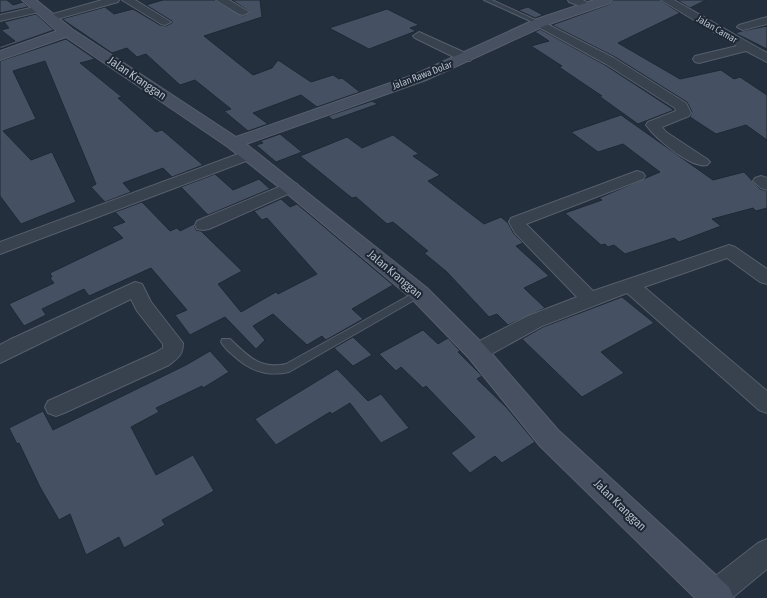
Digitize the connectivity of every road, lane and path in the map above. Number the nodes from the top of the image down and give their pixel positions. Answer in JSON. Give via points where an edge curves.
{"nodes":[{"id":1,"x":114,"y":0,"type":"edge"},
{"id":2,"x":127,"y":0,"type":"edge"},
{"id":3,"x":221,"y":0,"type":"edge"},
{"id":4,"x":487,"y":0,"type":"edge"},
{"id":5,"x":573,"y":0,"type":"edge"},
{"id":6,"x":606,"y":0,"type":"edge"},
{"id":7,"x":666,"y":0,"type":"edge"},
{"id":8,"x":589,"y":6,"type":"junction"},
{"id":9,"x":39,"y":9,"type":"edge"},
{"id":10,"x":244,"y":12,"type":"dead end"},
{"id":11,"x":0,"y":18,"type":"edge"},
{"id":12,"x":767,"y":20,"type":"edge"},
{"id":13,"x":165,"y":22,"type":"dead end"},
{"id":14,"x":539,"y":23,"type":"junction"},
{"id":15,"x":743,"y":27,"type":"dead end"},
{"id":16,"x":67,"y":32,"type":"junction"},
{"id":17,"x":419,"y":36,"type":"dead end"},
{"id":18,"x":748,"y":47,"type":"junction"},
{"id":19,"x":0,"y":56,"type":"edge"},
{"id":20,"x":466,"y":58,"type":"junction"},
{"id":21,"x":767,"y":58,"type":"edge"},
{"id":22,"x":699,"y":59,"type":"dead end"},
{"id":23,"x":242,"y":149,"type":"junction"},
{"id":24,"x":702,"y":162,"type":"dead end"},
{"id":25,"x":638,"y":176,"type":"dead end"},
{"id":26,"x":767,"y":179,"type":"edge"},
{"id":27,"x":767,"y":185,"type":"edge"},
{"id":28,"x":290,"y":187,"type":"junction"},
{"id":29,"x":203,"y":224,"type":"dead end"},
{"id":30,"x":0,"y":248,"type":"edge"},
{"id":31,"x":767,"y":278,"type":"edge"},
{"id":32,"x":631,"y":286,"type":"junction"},
{"id":33,"x":419,"y":293,"type":"junction"},
{"id":34,"x":590,"y":299,"type":"junction"},
{"id":35,"x":226,"y":342,"type":"dead end"},
{"id":36,"x":477,"y":352,"type":"junction"},
{"id":37,"x":0,"y":356,"type":"edge"},
{"id":38,"x":767,"y":404,"type":"edge"},
{"id":39,"x":56,"y":407,"type":"dead end"},
{"id":40,"x":767,"y":552,"type":"edge"},
{"id":41,"x":716,"y":596,"type":"edge"}],
"edges":[{"from":1,"to":9,"type":"street"},
{"from":2,"to":13,"type":"street"},
{"from":3,"to":10,"type":"street"},
{"from":4,"to":14,"type":"lane"},
{"from":5,"to":8,"type":"street"},
{"from":6,"to":8,"type":"main road","name":"Jalan Rawa Dolar"},
{"from":7,"to":18,"type":"street","name":"Jalan Camar"},
{"from":8,"to":14,"type":"main road","name":"Jalan Rawa Dolar"},
{"from":9,"to":11,"type":"street"},
{"from":9,"to":16,"type":"main road","name":"Jalan Kranggan"},
{"from":12,"to":15,"type":"street"},
{"from":14,"to":20,"type":"main road","name":"Jalan Rawa Dolar"},
{"from":14,"to":24,"type":"street","via":[[610,61],[681,106],[684,112],[653,125],[661,135]]},
{"from":16,"to":19,"type":"main road"},
{"from":16,"to":23,"type":"main road","name":"Jalan Kranggan"},
{"from":17,"to":20,"type":"street"},
{"from":18,"to":21,"type":"street","name":"Jalan Camar"},
{"from":18,"to":22,"type":"street"},
{"from":20,"to":23,"type":"main road","name":"Jalan Rawa Dolar"},
{"from":23,"to":28,"type":"main road","name":"Jalan Kranggan"},
{"from":23,"to":30,"type":"street"},
{"from":25,"to":34,"type":"street","via":[[517,222]]},
{"from":26,"to":27,"type":"street","via":[[761,181]]},
{"from":28,"to":29,"type":"street"},
{"from":28,"to":33,"type":"main road","name":"Jalan Kranggan"},
{"from":31,"to":32,"type":"street","via":[[729,251]]},
{"from":32,"to":34,"type":"street"},
{"from":32,"to":38,"type":"street"},
{"from":33,"to":35,"type":"lane","via":[[289,368],[277,372],[258,367]]},
{"from":33,"to":36,"type":"main road","name":"Jalan Kranggan"},
{"from":34,"to":36,"type":"street","via":[[535,321]]},
{"from":36,"to":41,"type":"main road","name":"Jalan Kranggan","via":[[549,438]]},
{"from":37,"to":39,"type":"street","via":[[16,345],[135,289],[144,306],[173,342],[172,352],[162,359]]},
{"from":40,"to":41,"type":"street"}]}
